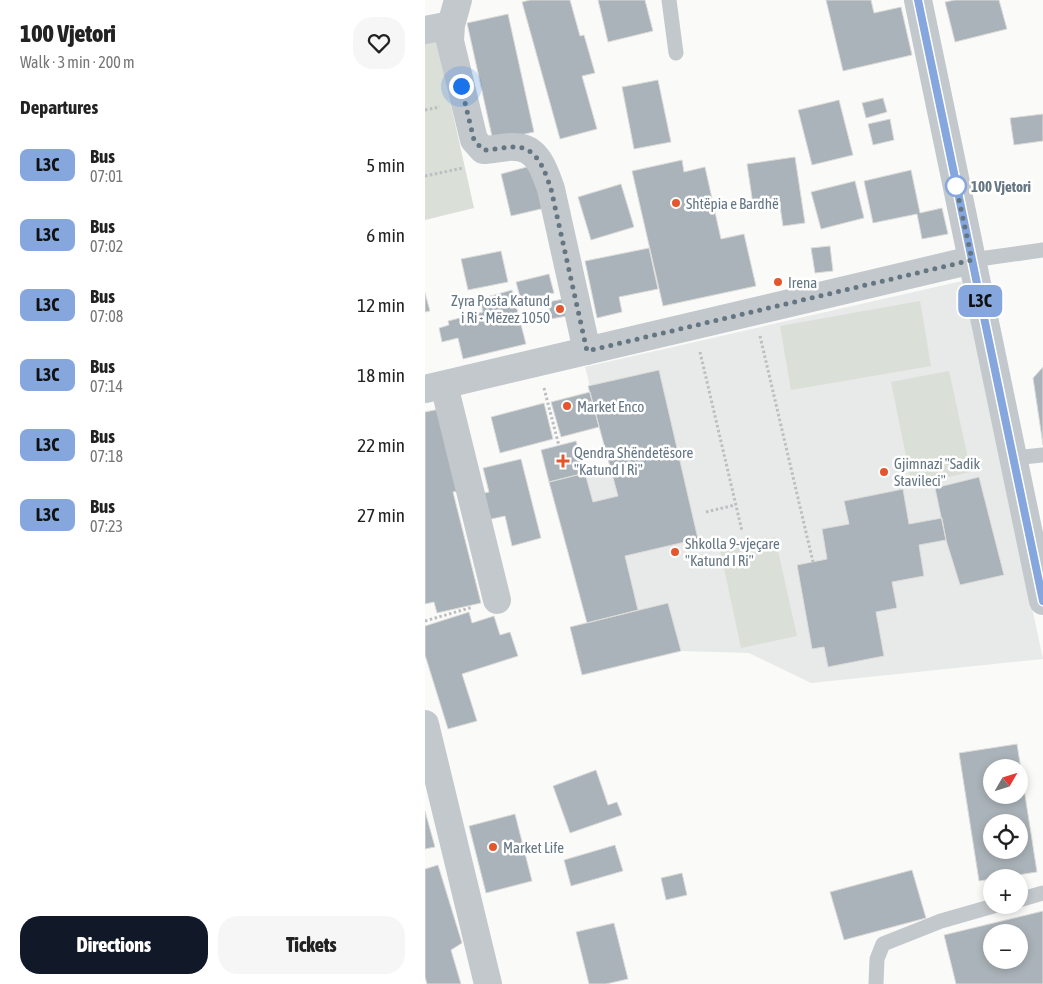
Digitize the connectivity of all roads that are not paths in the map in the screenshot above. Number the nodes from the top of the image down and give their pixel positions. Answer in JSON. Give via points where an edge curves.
{"nodes":[{"id":1,"x":669,"y":0,"type":"edge"},
{"id":2,"x":919,"y":0,"type":"edge"},
{"id":3,"x":445,"y":18,"type":"edge"},
{"id":4,"x":676,"y":53,"type":"dead end"},
{"id":5,"x":1043,"y":250,"type":"edge"},
{"id":6,"x":972,"y":260,"type":"junction"},
{"id":7,"x":587,"y":351,"type":"junction"},
{"id":8,"x":435,"y":387,"type":"edge"},
{"id":9,"x":1043,"y":455,"type":"edge"},
{"id":10,"x":1013,"y":458,"type":"junction"},
{"id":11,"x":1037,"y":543,"type":"edge"},
{"id":12,"x":497,"y":600,"type":"road end"},
{"id":13,"x":1043,"y":601,"type":"edge"},
{"id":14,"x":425,"y":724,"type":"edge"},
{"id":15,"x":432,"y":782,"type":"edge"},
{"id":16,"x":1043,"y":893,"type":"edge"},
{"id":17,"x":1028,"y":897,"type":"edge"},
{"id":18,"x":983,"y":909,"type":"edge"},
{"id":19,"x":488,"y":984,"type":"edge"},
{"id":20,"x":876,"y":984,"type":"edge"}],
"edges":[{"from":1,"to":4,"type":"lane"},
{"from":2,"to":6,"type":"street"},
{"from":3,"to":7,"type":"street","via":[[474,140],[483,150],[515,146],[528,150],[543,164]]},
{"from":5,"to":6,"type":"lane"},
{"from":6,"to":7,"type":"street"},
{"from":6,"to":10,"type":"street"},
{"from":7,"to":8,"type":"street"},
{"from":8,"to":12,"type":"street"},
{"from":9,"to":10,"type":"lane"},
{"from":10,"to":11,"type":"street"},
{"from":11,"to":13,"type":"street"},
{"from":14,"to":15,"type":"street"},
{"from":15,"to":19,"type":"street"},
{"from":16,"to":17,"type":"lane"},
{"from":18,"to":20,"type":"lane","via":[[941,921],[883,944],[877,959]]}]}
